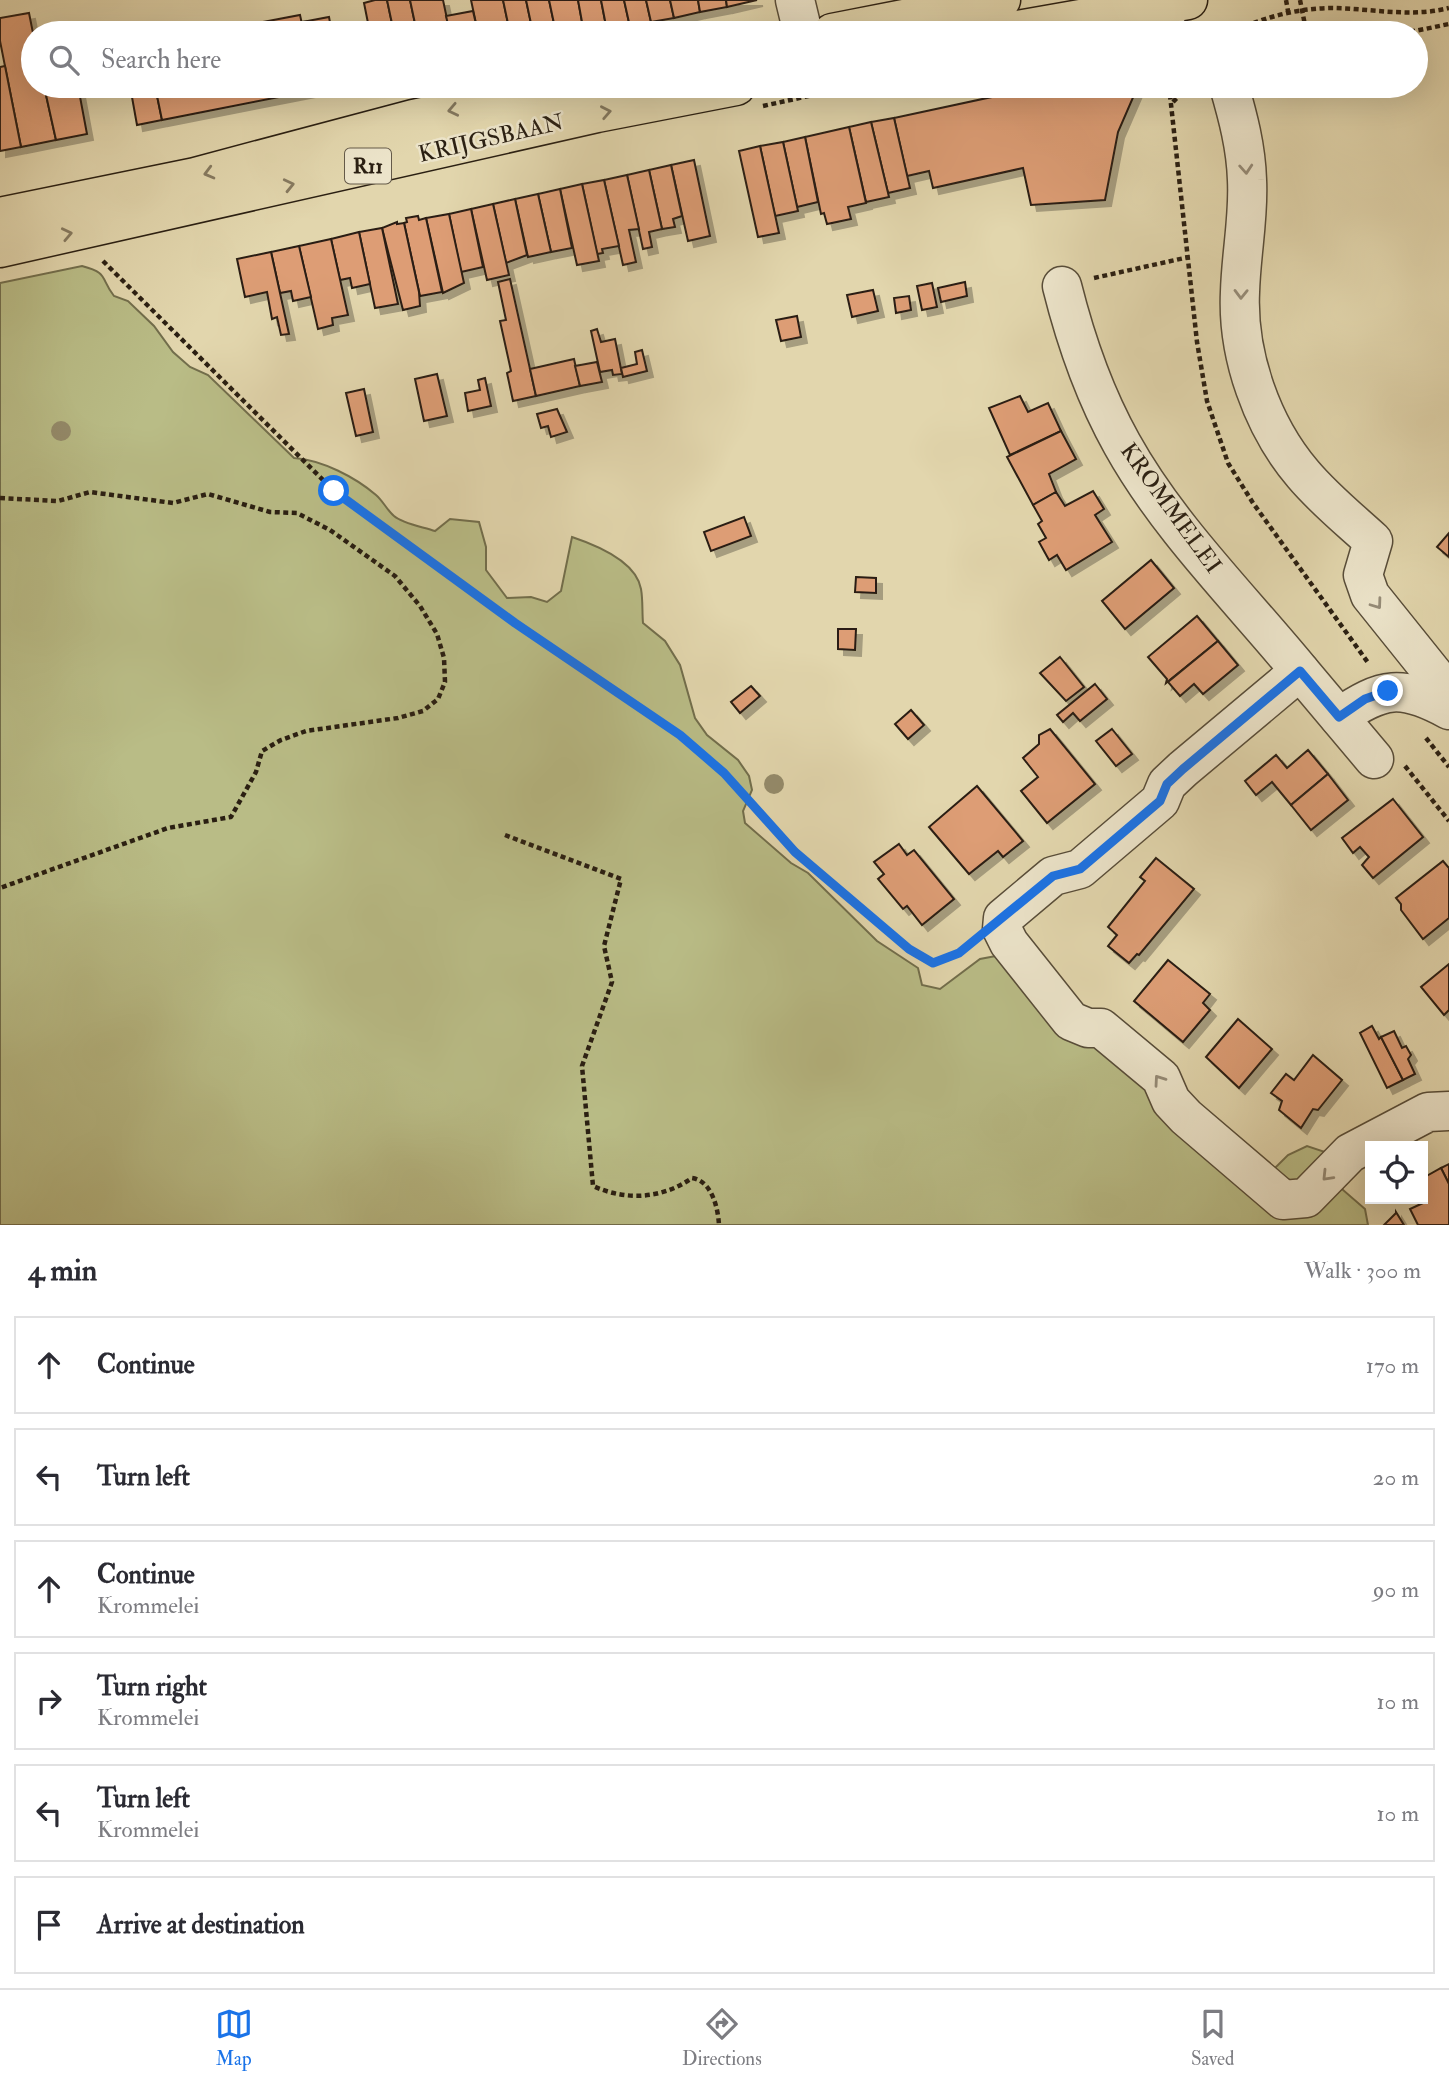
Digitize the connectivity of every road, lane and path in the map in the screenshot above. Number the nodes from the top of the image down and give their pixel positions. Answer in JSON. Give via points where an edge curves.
{"nodes":[{"id":1,"x":1001,"y":0,"type":"edge"},
{"id":2,"x":1188,"y":0,"type":"edge"},
{"id":3,"x":1286,"y":0,"type":"edge"},
{"id":4,"x":1300,"y":0,"type":"edge"},
{"id":5,"x":1449,"y":8,"type":"edge"},
{"id":6,"x":1302,"y":10,"type":"junction"},
{"id":7,"x":1288,"y":11,"type":"junction"},
{"id":8,"x":1111,"y":13,"type":"junction"},
{"id":9,"x":799,"y":17,"type":"edge"},
{"id":10,"x":779,"y":21,"type":"edge"},
{"id":11,"x":893,"y":21,"type":"edge"},
{"id":12,"x":1067,"y":21,"type":"edge"},
{"id":13,"x":1135,"y":21,"type":"edge"},
{"id":14,"x":1262,"y":21,"type":"edge"},
{"id":15,"x":1304,"y":21,"type":"edge"},
{"id":16,"x":1449,"y":24,"type":"edge"},
{"id":17,"x":1428,"y":28,"type":"edge"},
{"id":18,"x":512,"y":98,"type":"edge"},
{"id":19,"x":674,"y":98,"type":"edge"},
{"id":20,"x":1177,"y":98,"type":"edge"},
{"id":21,"x":1232,"y":98,"type":"edge"},
{"id":22,"x":1172,"y":103,"type":"dead end"},
{"id":23,"x":0,"y":218,"type":"edge"},
{"id":24,"x":0,"y":248,"type":"edge"},
{"id":25,"x":94,"y":253,"type":"dead end"},
{"id":26,"x":1189,"y":257,"type":"dead end"},
{"id":27,"x":1062,"y":286,"type":"joint"},
{"id":28,"x":0,"y":498,"type":"edge"},
{"id":29,"x":1300,"y":671,"type":"junction"},
{"id":30,"x":1449,"y":709,"type":"edge"},
{"id":31,"x":1339,"y":717,"type":"junction"},
{"id":32,"x":1374,"y":759,"type":"joint"},
{"id":33,"x":1449,"y":821,"type":"edge"},
{"id":34,"x":505,"y":835,"type":"dead end"},
{"id":35,"x":0,"y":888,"type":"edge"},
{"id":36,"x":1003,"y":918,"type":"junction"},
{"id":37,"x":1449,"y":1111,"type":"edge"},
{"id":38,"x":719,"y":1225,"type":"edge"}],
"edges":[{"from":1,"to":11,"type":"main road"},
{"from":2,"to":8,"type":"main road"},
{"from":3,"to":7,"type":"path"},
{"from":4,"to":6,"type":"path"},
{"from":5,"to":6,"type":"path","via":[[1411,13]]},
{"from":6,"to":7,"type":"path"},
{"from":6,"to":15,"type":"path"},
{"from":7,"to":14,"type":"path"},
{"from":8,"to":12,"type":"main road"},
{"from":8,"to":13,"type":"street"},
{"from":9,"to":10,"type":"path"},
{"from":16,"to":17,"type":"path"},
{"from":18,"to":23,"type":"main road","name":"KRIJGSBAAN","number":"R11","one_way":true,"via":[[413,119],[195,177]]},
{"from":24,"to":19,"type":"main road","name":"KRIJGSBAAN","number":"R11","one_way":true},
{"from":20,"to":22,"type":"path"},
{"from":21,"to":30,"type":"street","one_way":true,"via":[[1247,183],[1240,294],[1249,367],[1265,412],[1302,473],[1373,541],[1363,575],[1370,595],[1438,681]]},
{"from":25,"to":36,"type":"path","via":[[334,491],[515,623],[680,735],[724,773],[795,852],[921,959],[933,963],[946,960]]},
{"from":26,"to":27,"type":"path"},
{"from":27,"to":29,"type":"street","name":"KROMMELEI","via":[[1085,367],[1123,446],[1185,533]]},
{"from":28,"to":35,"type":"path","via":[[58,501],[90,492],[173,503],[208,494],[270,512],[296,513],[330,530],[395,576],[437,634],[445,682],[438,699],[423,711],[306,731],[261,751],[256,772],[231,817],[168,828]]},
{"from":29,"to":31,"type":"street","name":"KROMMELEI"},
{"from":29,"to":36,"type":"street","via":[[1183,769],[1167,784],[1160,801],[1080,869],[1053,876]]},
{"from":30,"to":31,"type":"street","via":[[1424,697],[1388,691],[1365,699]]},
{"from":31,"to":32,"type":"street","name":"KROMMELEI"},
{"from":32,"to":33,"type":"path","via":[[1404,765]]},
{"from":34,"to":38,"type":"path","via":[[621,879],[604,946],[612,982],[582,1066],[593,1186],[616,1196],[644,1196],[700,1179],[709,1189]]},
{"from":37,"to":36,"type":"street","one_way":true,"via":[[1428,1112],[1350,1153],[1306,1198],[1283,1200],[1186,1117],[1171,1101],[1161,1078],[1101,1028],[1071,1021],[1009,943],[1002,929]]}]}
